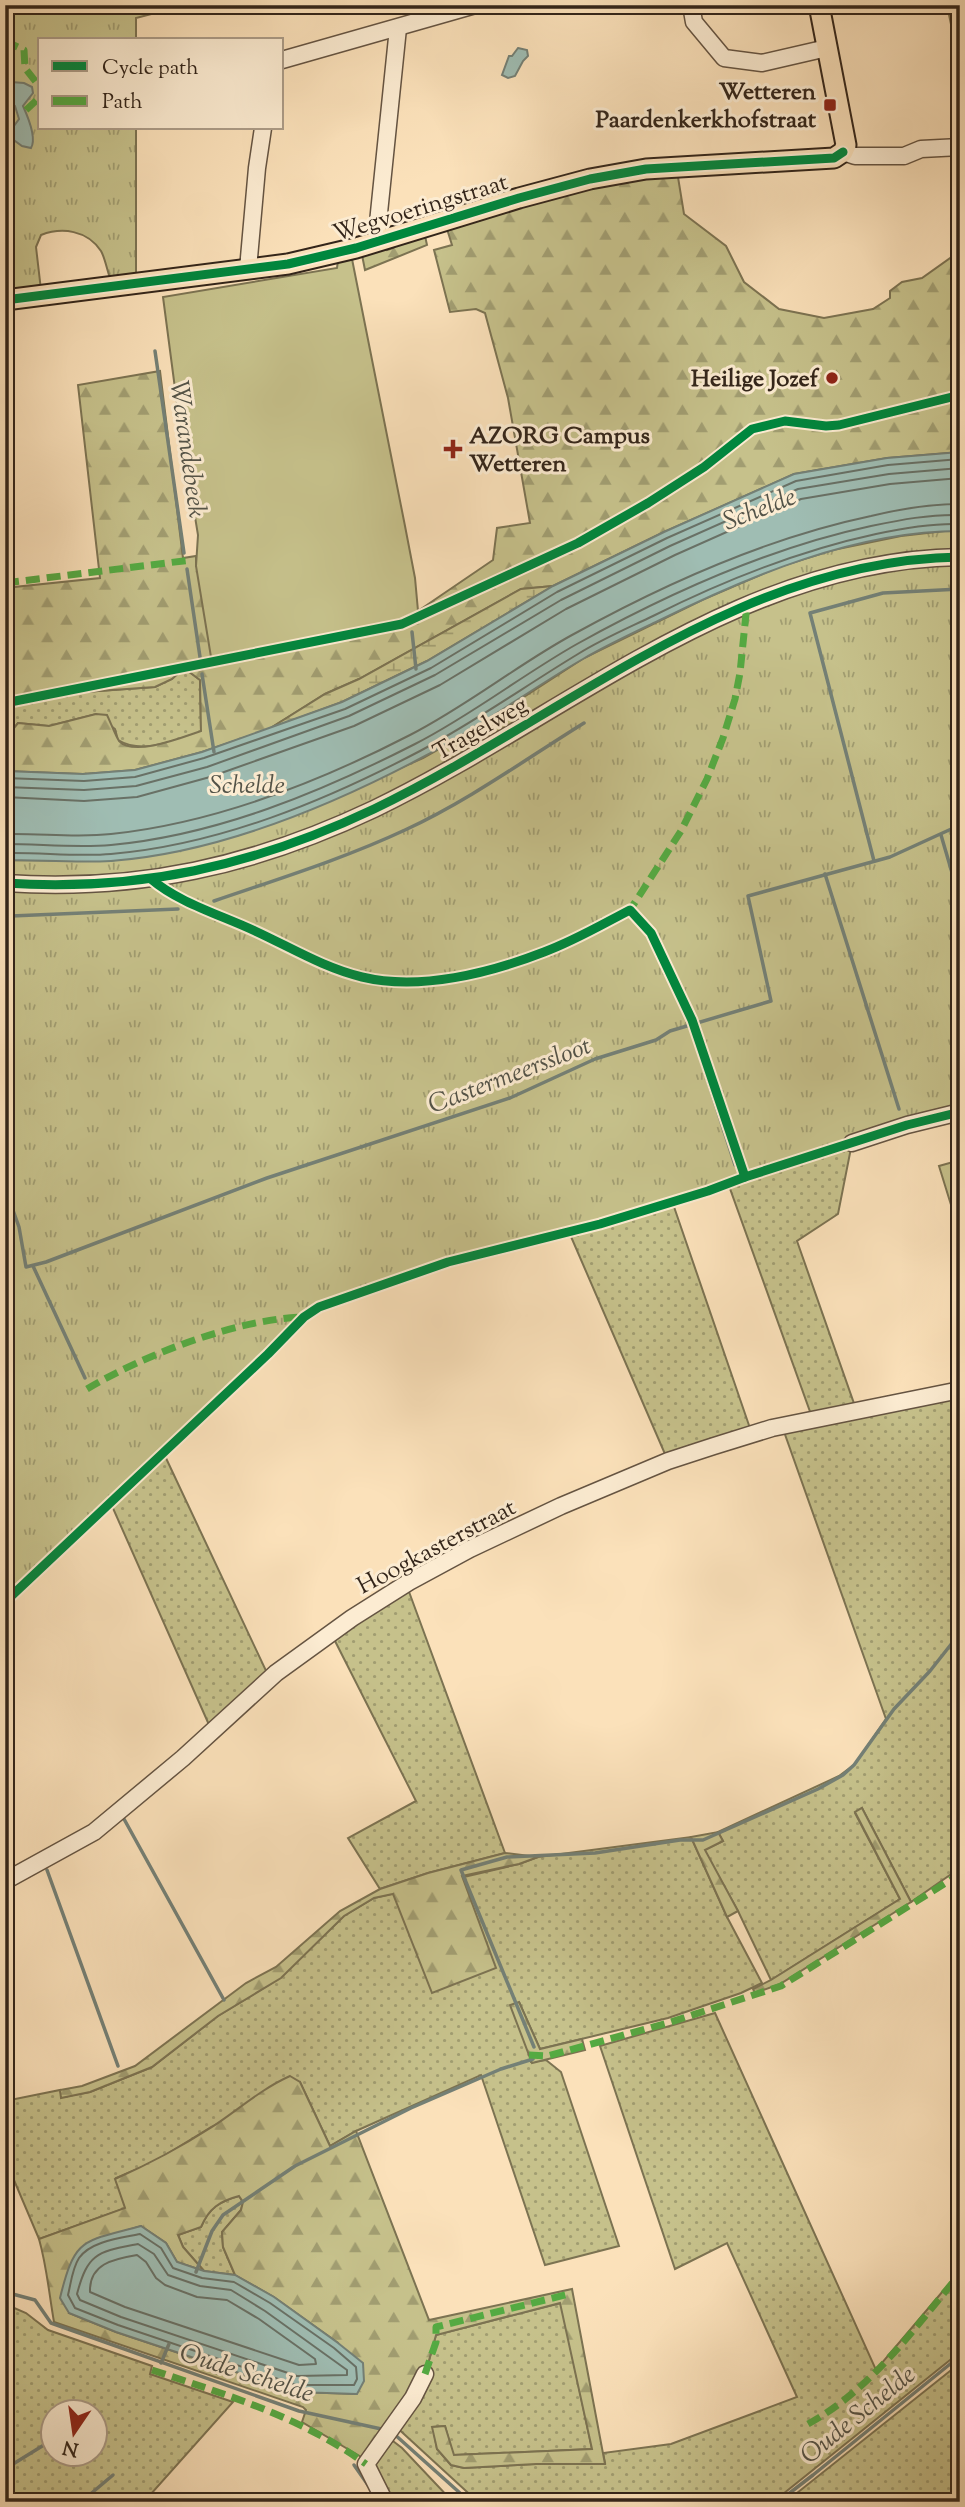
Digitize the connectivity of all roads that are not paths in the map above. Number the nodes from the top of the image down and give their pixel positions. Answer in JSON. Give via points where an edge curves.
{"nodes":[{"id":1,"x":475,"y":5,"type":"edge"},
{"id":2,"x":691,"y":5,"type":"edge"},
{"id":3,"x":819,"y":5,"type":"edge"},
{"id":4,"x":398,"y":28,"type":"junction"},
{"id":5,"x":827,"y":48,"type":"junction"},
{"id":6,"x":284,"y":59,"type":"edge"},
{"id":7,"x":263,"y":130,"type":"edge"},
{"id":8,"x":960,"y":147,"type":"edge"},
{"id":9,"x":843,"y":152,"type":"junction"},
{"id":10,"x":376,"y":242,"type":"junction"},
{"id":11,"x":248,"y":269,"type":"junction"},
{"id":12,"x":5,"y":300,"type":"edge"},
{"id":13,"x":960,"y":557,"type":"edge"},
{"id":14,"x":5,"y":883,"type":"edge"},
{"id":15,"x":960,"y":1112,"type":"edge"},
{"id":16,"x":852,"y":1143,"type":"dead end"},
{"id":17,"x":960,"y":1390,"type":"edge"},
{"id":18,"x":5,"y":1881,"type":"edge"},
{"id":19,"x":425,"y":2374,"type":"dead end"},
{"id":20,"x":385,"y":2502,"type":"edge"}],
"edges":[{"from":1,"to":4,"type":"street"},
{"from":2,"to":5,"type":"street","via":[[694,22],[724,58],[762,63]]},
{"from":3,"to":5,"type":"main road"},
{"from":4,"to":6,"type":"street"},
{"from":4,"to":10,"type":"street"},
{"from":5,"to":9,"type":"main road","via":[[846,145]]},
{"from":7,"to":11,"type":"street"},
{"from":8,"to":9,"type":"street","name":"Wegvoeringstraat","via":[[921,149],[904,156]]},
{"from":9,"to":10,"type":"main road","name":"Wegvoeringstraat","via":[[834,158],[646,169],[590,179]]},
{"from":10,"to":11,"type":"main road","name":"Wegvoeringstraat"},
{"from":11,"to":12,"type":"main road","name":"Wegvoeringstraat"},
{"from":13,"to":14,"type":"street","name":"Tragelweg","via":[[837,572],[729,612],[403,794],[282,846],[216,868],[151,879],[79,886]]},
{"from":15,"to":16,"type":"street"},
{"from":17,"to":18,"type":"street","name":"Hoogkasterstraat","via":[[772,1427],[668,1461],[470,1549],[352,1618],[276,1673],[94,1832]]},
{"from":19,"to":20,"type":"street","via":[[366,2464]]}]}
